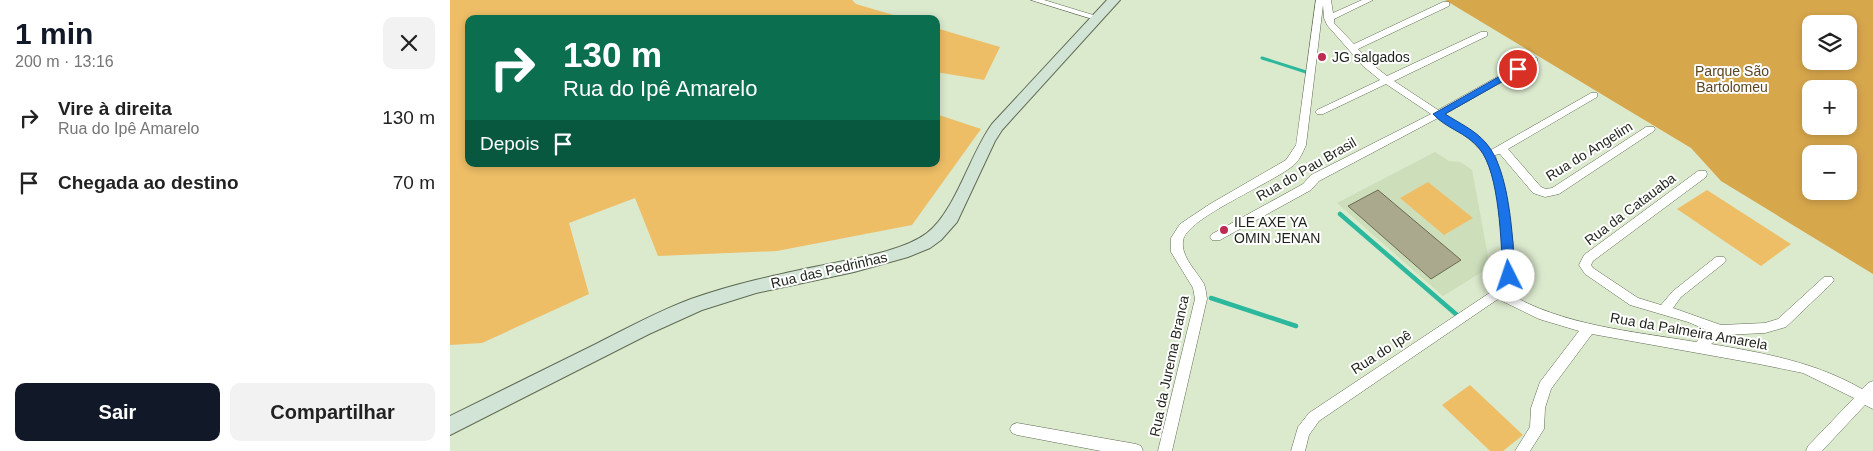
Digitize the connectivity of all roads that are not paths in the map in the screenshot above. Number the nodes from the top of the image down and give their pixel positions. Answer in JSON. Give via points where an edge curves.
{"nodes":[{"id":1,"x":1035,"y":0,"type":"edge"},
{"id":2,"x":1114,"y":0,"type":"edge"},
{"id":3,"x":1320,"y":0,"type":"edge"},
{"id":4,"x":1327,"y":0,"type":"edge"},
{"id":5,"x":1369,"y":0,"type":"edge"},
{"id":6,"x":1446,"y":4,"type":"dead end"},
{"id":7,"x":1099,"y":18,"type":"junction"},
{"id":8,"x":1328,"y":18,"type":"junction"},
{"id":9,"x":1484,"y":34,"type":"dead end"},
{"id":10,"x":1353,"y":48,"type":"junction"},
{"id":11,"x":1534,"y":60,"type":"dead end"},
{"id":12,"x":1385,"y":79,"type":"junction"},
{"id":13,"x":1594,"y":95,"type":"dead end"},
{"id":14,"x":1320,"y":112,"type":"dead end"},
{"id":15,"x":1438,"y":114,"type":"junction"},
{"id":16,"x":1650,"y":129,"type":"dead end"},
{"id":17,"x":1501,"y":148,"type":"junction"},
{"id":18,"x":1489,"y":155,"type":"junction"},
{"id":19,"x":1702,"y":174,"type":"dead end"},
{"id":20,"x":1216,"y":237,"type":"dead end"},
{"id":21,"x":1720,"y":260,"type":"dead end"},
{"id":22,"x":1828,"y":280,"type":"dead end"},
{"id":23,"x":1498,"y":294,"type":"junction"},
{"id":24,"x":1665,"y":309,"type":"junction"},
{"id":25,"x":1589,"y":328,"type":"junction"},
{"id":26,"x":1720,"y":330,"type":"junction"},
{"id":27,"x":1696,"y":348,"type":"junction"},
{"id":28,"x":1870,"y":396,"type":"edge"},
{"id":29,"x":450,"y":426,"type":"edge"},
{"id":30,"x":1017,"y":429,"type":"dead end"},
{"id":31,"x":1136,"y":451,"type":"edge"},
{"id":32,"x":1165,"y":451,"type":"edge"},
{"id":33,"x":1298,"y":451,"type":"edge"},
{"id":34,"x":1522,"y":451,"type":"edge"},
{"id":35,"x":1812,"y":451,"type":"edge"}],
"edges":[{"from":1,"to":7,"type":"street"},
{"from":2,"to":7,"type":"main road","name":"Rua das Pedrinhas"},
{"from":3,"to":32,"type":"street","name":"Rua da Jurema Branca","via":[[1298,153],[1290,163],[1199,216],[1184,227],[1177,238],[1177,252],[1199,287],[1201,299]]},
{"from":4,"to":8,"type":"street"},
{"from":5,"to":8,"type":"street"},
{"from":6,"to":10,"type":"street"},
{"from":7,"to":29,"type":"main road","name":"Rua das Pedrinhas","via":[[997,127],[951,218],[930,240],[908,251],[756,286],[696,305]]},
{"from":8,"to":10,"type":"street"},
{"from":9,"to":12,"type":"street"},
{"from":10,"to":12,"type":"street"},
{"from":11,"to":15,"type":"street","name":"Rua do Pau Brasil"},
{"from":12,"to":14,"type":"street"},
{"from":12,"to":15,"type":"street"},
{"from":13,"to":17,"type":"street"},
{"from":15,"to":18,"type":"street","via":[[1472,136]]},
{"from":15,"to":20,"type":"street","name":"Rua do Pau Brasil","via":[[1315,178],[1307,187]]},
{"from":16,"to":17,"type":"street","name":"Rua do Angelim","via":[[1555,191],[1545,193],[1537,190]]},
{"from":17,"to":18,"type":"street"},
{"from":18,"to":23,"type":"street","via":[[1500,192],[1507,241],[1509,276]]},
{"from":19,"to":24,"type":"street","name":"Rua da Catauaba","via":[[1588,258],[1585,265],[1634,302]]},
{"from":21,"to":24,"type":"street","via":[[1678,294]]},
{"from":22,"to":26,"type":"street","via":[[1782,323],[1765,328]]},
{"from":23,"to":25,"type":"street","name":"Rua da Palmeira Amarela","via":[[1528,311]]},
{"from":23,"to":33,"type":"street","name":"Rua do Ipê","via":[[1314,417],[1304,432]]},
{"from":24,"to":26,"type":"street"},
{"from":25,"to":27,"type":"street","name":"Rua da Palmeira Amarela"},
{"from":25,"to":34,"type":"street","via":[[1545,386],[1538,408],[1537,429]]},
{"from":26,"to":27,"type":"street"},
{"from":27,"to":28,"type":"street","name":"Rua da Palmeira Amarela","via":[[1804,368]]},
{"from":28,"to":35,"type":"street"},
{"from":30,"to":31,"type":"street"}]}
